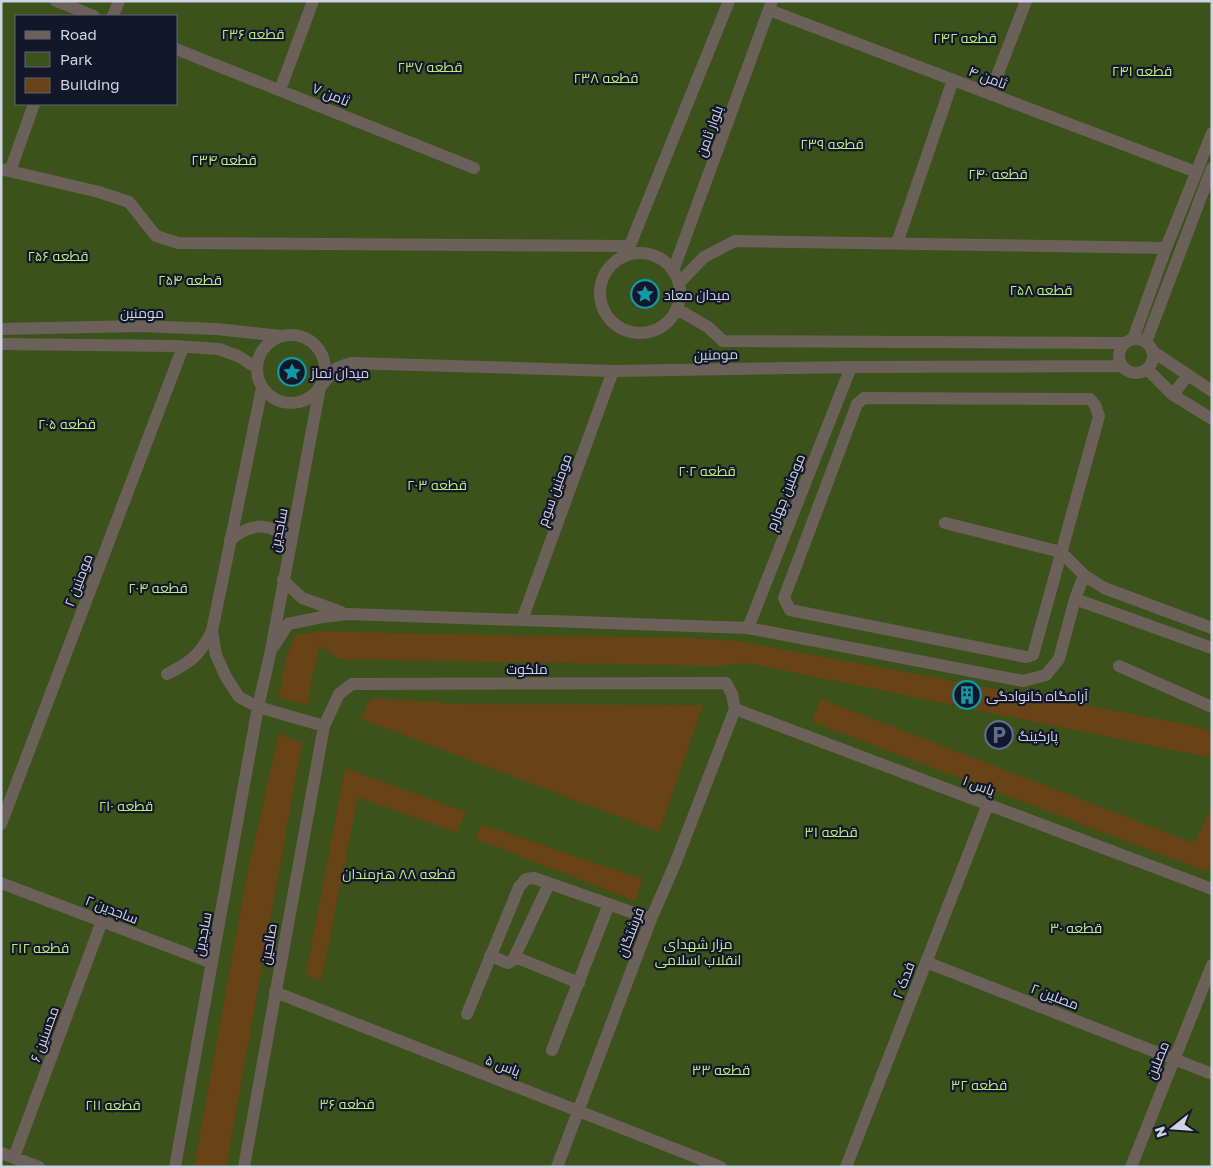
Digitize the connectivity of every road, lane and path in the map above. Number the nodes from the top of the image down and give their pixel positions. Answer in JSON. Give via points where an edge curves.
{"nodes":[{"id":1,"x":56,"y":1,"type":"edge"},
{"id":2,"x":119,"y":1,"type":"edge"},
{"id":3,"x":313,"y":1,"type":"edge"},
{"id":4,"x":730,"y":1,"type":"edge"},
{"id":5,"x":1026,"y":1,"type":"edge"},
{"id":6,"x":770,"y":6,"type":"edge"},
{"id":7,"x":68,"y":11,"type":"edge"},
{"id":8,"x":89,"y":15,"type":"edge"},
{"id":9,"x":113,"y":15,"type":"edge"},
{"id":10,"x":178,"y":50,"type":"edge"},
{"id":11,"x":953,"y":80,"type":"junction"},
{"id":12,"x":280,"y":90,"type":"junction"},
{"id":13,"x":990,"y":94,"type":"junction"},
{"id":14,"x":34,"y":105,"type":"edge"},
{"id":15,"x":1212,"y":132,"type":"edge"},
{"id":16,"x":474,"y":168,"type":"dead end"},
{"id":17,"x":1212,"y":168,"type":"edge"},
{"id":18,"x":5,"y":170,"type":"edge"},
{"id":19,"x":1196,"y":172,"type":"junction"},
{"id":20,"x":1209,"y":182,"type":"edge"},
{"id":21,"x":897,"y":243,"type":"junction"},
{"id":22,"x":1166,"y":248,"type":"junction"},
{"id":23,"x":628,"y":250,"type":"junction"},
{"id":24,"x":673,"y":271,"type":"junction"},
{"id":25,"x":679,"y":283,"type":"junction"},
{"id":26,"x":677,"y":309,"type":"junction"},
{"id":27,"x":1,"y":329,"type":"edge"},
{"id":28,"x":282,"y":336,"type":"junction"},
{"id":29,"x":1128,"y":341,"type":"junction"},
{"id":30,"x":1,"y":344,"type":"edge"},
{"id":31,"x":1149,"y":346,"type":"junction"},
{"id":32,"x":183,"y":347,"type":"junction"},
{"id":33,"x":1122,"y":366,"type":"junction"},
{"id":34,"x":257,"y":368,"type":"junction"},
{"id":35,"x":851,"y":368,"type":"junction"},
{"id":36,"x":1147,"y":369,"type":"junction"},
{"id":37,"x":613,"y":371,"type":"junction"},
{"id":38,"x":1187,"y":376,"type":"junction"},
{"id":39,"x":320,"y":387,"type":"junction"},
{"id":40,"x":262,"y":388,"type":"junction"},
{"id":41,"x":1212,"y":391,"type":"edge"},
{"id":42,"x":1173,"y":396,"type":"junction"},
{"id":43,"x":1212,"y":420,"type":"edge"},
{"id":44,"x":945,"y":523,"type":"dead end"},
{"id":45,"x":230,"y":540,"type":"junction"},
{"id":46,"x":290,"y":544,"type":"junction"},
{"id":47,"x":1061,"y":552,"type":"junction"},
{"id":48,"x":1084,"y":574,"type":"junction"},
{"id":49,"x":283,"y":580,"type":"junction"},
{"id":50,"x":1075,"y":599,"type":"junction"},
{"id":51,"x":348,"y":614,"type":"junction"},
{"id":52,"x":522,"y":620,"type":"junction"},
{"id":53,"x":748,"y":628,"type":"junction"},
{"id":54,"x":1212,"y":628,"type":"edge"},
{"id":55,"x":212,"y":631,"type":"junction"},
{"id":56,"x":1212,"y":648,"type":"edge"},
{"id":57,"x":271,"y":650,"type":"junction"},
{"id":58,"x":1119,"y":666,"type":"dead end"},
{"id":59,"x":167,"y":674,"type":"dead end"},
{"id":60,"x":258,"y":707,"type":"junction"},
{"id":61,"x":1212,"y":707,"type":"edge"},
{"id":62,"x":735,"y":709,"type":"junction"},
{"id":63,"x":324,"y":726,"type":"junction"},
{"id":64,"x":988,"y":804,"type":"junction"},
{"id":65,"x":1,"y":824,"type":"edge"},
{"id":66,"x":1,"y":883,"type":"edge"},
{"id":67,"x":549,"y":884,"type":"junction"},
{"id":68,"x":1212,"y":889,"type":"edge"},
{"id":69,"x":609,"y":904,"type":"junction"},
{"id":70,"x":651,"y":919,"type":"junction"},
{"id":71,"x":102,"y":921,"type":"junction"},
{"id":72,"x":490,"y":956,"type":"junction"},
{"id":73,"x":515,"y":957,"type":"junction"},
{"id":74,"x":926,"y":962,"type":"junction"},
{"id":75,"x":212,"y":963,"type":"junction"},
{"id":76,"x":1212,"y":965,"type":"edge"},
{"id":77,"x":579,"y":983,"type":"junction"},
{"id":78,"x":275,"y":992,"type":"junction"},
{"id":79,"x":467,"y":1014,"type":"dead end"},
{"id":80,"x":552,"y":1050,"type":"dead end"},
{"id":81,"x":1174,"y":1059,"type":"junction"},
{"id":82,"x":1212,"y":1074,"type":"edge"},
{"id":83,"x":579,"y":1111,"type":"junction"},
{"id":84,"x":1,"y":1153,"type":"edge"},
{"id":85,"x":14,"y":1157,"type":"junction"},
{"id":86,"x":39,"y":1167,"type":"edge"},
{"id":87,"x":175,"y":1167,"type":"edge"},
{"id":88,"x":244,"y":1167,"type":"edge"},
{"id":89,"x":557,"y":1167,"type":"edge"},
{"id":90,"x":721,"y":1167,"type":"edge"},
{"id":91,"x":846,"y":1167,"type":"edge"},
{"id":92,"x":1131,"y":1167,"type":"edge"}],
"edges":[{"from":1,"to":7,"type":"street"},
{"from":2,"to":9,"type":"street"},
{"from":3,"to":12,"type":"street"},
{"from":4,"to":23,"type":"street"},
{"from":5,"to":13,"type":"street"},
{"from":6,"to":11,"type":"street","name":"ثامن ۴"},
{"from":6,"to":24,"type":"street","name":"بلوار ثامن"},
{"from":7,"to":8,"type":"street"},
{"from":10,"to":12,"type":"street","name":"ثامن ۷"},
{"from":11,"to":13,"type":"street","name":"ثامن ۴"},
{"from":11,"to":21,"type":"street"},
{"from":12,"to":16,"type":"street","name":"ثامن ۷"},
{"from":13,"to":19,"type":"street","name":"ثامن ۴"},
{"from":14,"to":18,"type":"street"},
{"from":15,"to":19,"type":"street"},
{"from":17,"to":20,"type":"street"},
{"from":18,"to":23,"type":"street","via":[[128,202],[156,236],[178,243]]},
{"from":19,"to":22,"type":"street"},
{"from":20,"to":31,"type":"street"},
{"from":21,"to":22,"type":"street"},
{"from":21,"to":25,"type":"street","via":[[735,241],[704,257]]},
{"from":22,"to":29,"type":"street"},
{"from":23,"to":24,"type":"street","via":[[652,255]]},
{"from":23,"to":26,"type":"street","via":[[614,262],[600,284],[603,310],[611,321],[634,334],[647,333],[660,329]]},
{"from":24,"to":25,"type":"street"},
{"from":25,"to":26,"type":"street"},
{"from":26,"to":29,"type":"street","name":"مومنین","via":[[708,327],[723,341]]},
{"from":27,"to":28,"type":"street","name":"مومنین","via":[[140,326]]},
{"from":28,"to":34,"type":"street","via":[[264,348]]},
{"from":28,"to":39,"type":"street","via":[[298,336],[316,347],[325,366]]},
{"from":29,"to":31,"type":"street","via":[[1140,339]]},
{"from":29,"to":33,"type":"street","via":[[1119,352]]},
{"from":30,"to":32,"type":"street"},
{"from":31,"to":36,"type":"street","via":[[1152,361]]},
{"from":31,"to":38,"type":"street"},
{"from":32,"to":34,"type":"street","via":[[219,349]]},
{"from":32,"to":65,"type":"street","name":"مومنین ۲"},
{"from":33,"to":35,"type":"street","name":"مومنین"},
{"from":33,"to":36,"type":"street","via":[[1133,373]]},
{"from":34,"to":40,"type":"street"},
{"from":35,"to":37,"type":"street","name":"مومنین"},
{"from":35,"to":53,"type":"street","name":"مومنین چهارم"},
{"from":36,"to":42,"type":"street"},
{"from":37,"to":39,"type":"street","name":"مومنین","via":[[351,363],[337,368]]},
{"from":37,"to":52,"type":"street","name":"مومنین سوم"},
{"from":38,"to":41,"type":"street"},
{"from":38,"to":42,"type":"street"},
{"from":39,"to":40,"type":"street","via":[[302,402],[291,404],[280,402]]},
{"from":39,"to":46,"type":"street","name":"ساجدین"},
{"from":40,"to":45,"type":"street"},
{"from":42,"to":43,"type":"street"},
{"from":44,"to":47,"type":"street"},
{"from":45,"to":46,"type":"street","via":[[253,526],[282,533]]},
{"from":45,"to":55,"type":"street"},
{"from":46,"to":49,"type":"street","name":"ساجدین"},
{"from":47,"to":47,"type":"street","via":[[1099,416],[1090,399],[864,398],[857,404],[784,598],[790,610],[1026,657],[1033,655]]},
{"from":47,"to":48,"type":"street"},
{"from":48,"to":50,"type":"street"},
{"from":48,"to":54,"type":"street","via":[[1104,588]]},
{"from":49,"to":51,"type":"street","via":[[302,598]]},
{"from":49,"to":57,"type":"street","name":"ساجدین"},
{"from":50,"to":53,"type":"street","via":[[1059,659],[1046,675],[1023,682]]},
{"from":50,"to":56,"type":"street"},
{"from":51,"to":52,"type":"street"},
{"from":51,"to":57,"type":"street","via":[[288,624]]},
{"from":52,"to":53,"type":"street"},
{"from":55,"to":59,"type":"street","via":[[197,656]]},
{"from":55,"to":60,"type":"street","via":[[216,655],[226,677],[239,696]]},
{"from":57,"to":60,"type":"street","name":"ساجدین"},
{"from":58,"to":61,"type":"street"},
{"from":60,"to":63,"type":"street"},
{"from":60,"to":75,"type":"street","name":"ساجدین"},
{"from":62,"to":63,"type":"street","name":"ملکوت","via":[[726,683],[352,684],[338,694]]},
{"from":62,"to":64,"type":"street","name":"یاس ۱"},
{"from":62,"to":70,"type":"street","name":"فرشتگان"},
{"from":63,"to":78,"type":"street","name":"صالحین"},
{"from":64,"to":68,"type":"street","name":"یاس ۱"},
{"from":64,"to":74,"type":"street","name":"فدک ۲"},
{"from":66,"to":71,"type":"street","name":"ساجدین ۲"},
{"from":67,"to":69,"type":"street"},
{"from":67,"to":72,"type":"street","via":[[529,878],[522,884]]},
{"from":67,"to":73,"type":"street"},
{"from":69,"to":70,"type":"street"},
{"from":69,"to":77,"type":"street"},
{"from":70,"to":83,"type":"street","name":"فرشتگان"},
{"from":71,"to":75,"type":"street","name":"ساجدین ۲"},
{"from":71,"to":85,"type":"street","name":"محسنین ۶"},
{"from":72,"to":73,"type":"street","via":[[510,963]]},
{"from":72,"to":79,"type":"street"},
{"from":73,"to":77,"type":"street"},
{"from":74,"to":81,"type":"street","name":"مصلین ۲"},
{"from":74,"to":91,"type":"street","name":"فدک ۲"},
{"from":75,"to":87,"type":"street","name":"ساجدین"},
{"from":76,"to":81,"type":"street","name":"مصلین"},
{"from":77,"to":80,"type":"street"},
{"from":78,"to":83,"type":"street","name":"یاس ۵"},
{"from":78,"to":88,"type":"street","name":"صالحین"},
{"from":81,"to":82,"type":"street","name":"مصلین ۲"},
{"from":81,"to":92,"type":"street","name":"مصلین"},
{"from":83,"to":89,"type":"street","name":"فرشتگان"},
{"from":83,"to":90,"type":"street","name":"یاس ۵"},
{"from":84,"to":85,"type":"street"},
{"from":85,"to":86,"type":"street"}]}
